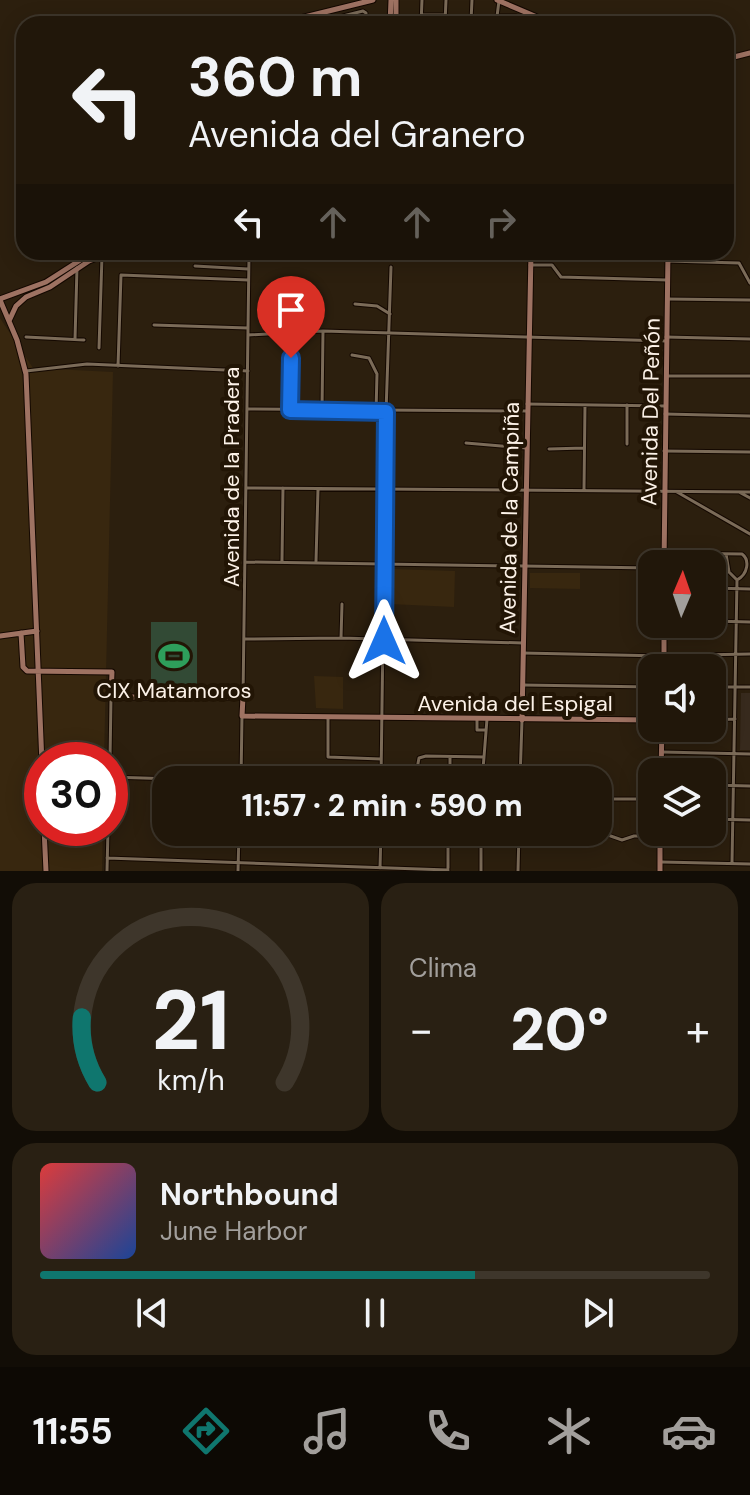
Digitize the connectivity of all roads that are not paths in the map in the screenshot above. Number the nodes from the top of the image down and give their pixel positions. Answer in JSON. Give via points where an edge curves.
{"nodes":[{"id":1,"x":373,"y":0,"type":"edge"},
{"id":2,"x":422,"y":0,"type":"edge"},
{"id":3,"x":446,"y":0,"type":"edge"},
{"id":4,"x":498,"y":0,"type":"edge"},
{"id":5,"x":352,"y":5,"type":"junction"},
{"id":6,"x":353,"y":13,"type":"junction"},
{"id":7,"x":421,"y":15,"type":"joint"},
{"id":8,"x":446,"y":15,"type":"joint"},
{"id":9,"x":308,"y":16,"type":"edge"},
{"id":10,"x":343,"y":16,"type":"edge"},
{"id":11,"x":365,"y":16,"type":"edge"},
{"id":12,"x":496,"y":16,"type":"joint"},
{"id":13,"x":516,"y":16,"type":"dead end"},
{"id":14,"x":530,"y":16,"type":"edge"},
{"id":15,"x":82,"y":260,"type":"edge"},
{"id":16,"x":94,"y":260,"type":"edge"},
{"id":17,"x":102,"y":260,"type":"edge"},
{"id":18,"x":249,"y":260,"type":"edge"},
{"id":19,"x":530,"y":260,"type":"edge"},
{"id":20,"x":668,"y":261,"type":"joint"},
{"id":21,"x":706,"y":262,"type":"joint"},
{"id":22,"x":530,"y":265,"type":"junction"},
{"id":23,"x":195,"y":266,"type":"dead end"},
{"id":24,"x":391,"y":267,"type":"dead end"},
{"id":25,"x":77,"y":268,"type":"junction"},
{"id":26,"x":248,"y":269,"type":"junction"},
{"id":27,"x":60,"y":277,"type":"junction"},
{"id":28,"x":248,"y":280,"type":"junction"},
{"id":29,"x":667,"y":280,"type":"junction"},
{"id":30,"x":750,"y":283,"type":"edge"},
{"id":31,"x":667,"y":299,"type":"junction"},
{"id":32,"x":0,"y":300,"type":"edge"},
{"id":33,"x":750,"y":300,"type":"edge"},
{"id":34,"x":355,"y":304,"type":"dead end"},
{"id":35,"x":390,"y":314,"type":"junction"},
{"id":36,"x":9,"y":322,"type":"junction"},
{"id":37,"x":154,"y":325,"type":"dead end"},
{"id":38,"x":248,"y":328,"type":"junction"},
{"id":39,"x":291,"y":331,"type":"junction"},
{"id":40,"x":323,"y":331,"type":"junction"},
{"id":41,"x":388,"y":334,"type":"junction"},
{"id":42,"x":248,"y":335,"type":"junction"},
{"id":43,"x":26,"y":337,"type":"dead end"},
{"id":44,"x":75,"y":339,"type":"junction"},
{"id":45,"x":528,"y":339,"type":"junction"},
{"id":46,"x":666,"y":339,"type":"junction"},
{"id":47,"x":750,"y":339,"type":"edge"},
{"id":48,"x":84,"y":340,"type":"dead end"},
{"id":49,"x":99,"y":348,"type":"dead end"},
{"id":50,"x":352,"y":355,"type":"dead end"},
{"id":51,"x":118,"y":366,"type":"junction"},
{"id":52,"x":26,"y":371,"type":"junction"},
{"id":53,"x":248,"y":371,"type":"junction"},
{"id":54,"x":666,"y":376,"type":"junction"},
{"id":55,"x":750,"y":376,"type":"edge"},
{"id":56,"x":527,"y":404,"type":"junction"},
{"id":57,"x":585,"y":405,"type":"junction"},
{"id":58,"x":627,"y":405,"type":"junction"},
{"id":59,"x":665,"y":406,"type":"junction"},
{"id":60,"x":247,"y":409,"type":"junction"},
{"id":61,"x":290,"y":410,"type":"junction"},
{"id":62,"x":322,"y":411,"type":"junction"},
{"id":63,"x":527,"y":411,"type":"junction"},
{"id":64,"x":376,"y":412,"type":"junction"},
{"id":65,"x":386,"y":412,"type":"junction"},
{"id":66,"x":665,"y":414,"type":"junction"},
{"id":67,"x":750,"y":416,"type":"edge"},
{"id":68,"x":466,"y":443,"type":"dead end"},
{"id":69,"x":627,"y":444,"type":"dead end"},
{"id":70,"x":526,"y":448,"type":"junction"},
{"id":71,"x":584,"y":448,"type":"junction"},
{"id":72,"x":549,"y":449,"type":"dead end"},
{"id":73,"x":664,"y":451,"type":"junction"},
{"id":74,"x":750,"y":452,"type":"edge"},
{"id":75,"x":246,"y":488,"type":"junction"},
{"id":76,"x":283,"y":488,"type":"junction"},
{"id":77,"x":318,"y":489,"type":"junction"},
{"id":78,"x":664,"y":489,"type":"junction"},
{"id":79,"x":385,"y":490,"type":"junction"},
{"id":80,"x":526,"y":490,"type":"junction"},
{"id":81,"x":584,"y":490,"type":"junction"},
{"id":82,"x":674,"y":490,"type":"junction"},
{"id":83,"x":739,"y":492,"type":"junction"},
{"id":84,"x":750,"y":492,"type":"edge"},
{"id":85,"x":750,"y":498,"type":"edge"},
{"id":86,"x":750,"y":534,"type":"edge"},
{"id":87,"x":664,"y":550,"type":"edge"},
{"id":88,"x":726,"y":554,"type":"joint"},
{"id":89,"x":246,"y":562,"type":"junction"},
{"id":90,"x":282,"y":562,"type":"junction"},
{"id":91,"x":316,"y":562,"type":"junction"},
{"id":92,"x":384,"y":563,"type":"junction"},
{"id":93,"x":525,"y":566,"type":"junction"},
{"id":94,"x":638,"y":568,"type":"edge"},
{"id":95,"x":737,"y":580,"type":"junction"},
{"id":96,"x":726,"y":588,"type":"edge"},
{"id":97,"x":737,"y":588,"type":"junction"},
{"id":98,"x":750,"y":589,"type":"edge"},
{"id":99,"x":342,"y":604,"type":"dead end"},
{"id":100,"x":726,"y":621,"type":"edge"},
{"id":101,"x":737,"y":621,"type":"junction"},
{"id":102,"x":750,"y":622,"type":"edge"},
{"id":103,"x":37,"y":631,"type":"junction"},
{"id":104,"x":21,"y":633,"type":"junction"},
{"id":105,"x":0,"y":636,"type":"edge"},
{"id":106,"x":341,"y":638,"type":"junction"},
{"id":107,"x":245,"y":639,"type":"junction"},
{"id":108,"x":384,"y":641,"type":"junction"},
{"id":109,"x":523,"y":643,"type":"junction"},
{"id":110,"x":523,"y":653,"type":"junction"},
{"id":111,"x":726,"y":654,"type":"edge"},
{"id":112,"x":735,"y":654,"type":"junction"},
{"id":113,"x":750,"y":654,"type":"edge"},
{"id":114,"x":638,"y":655,"type":"edge"},
{"id":115,"x":39,"y":671,"type":"junction"},
{"id":116,"x":523,"y":685,"type":"junction"},
{"id":117,"x":638,"y":687,"type":"edge"},
{"id":118,"x":726,"y":687,"type":"edge"},
{"id":119,"x":735,"y":687,"type":"junction"},
{"id":120,"x":750,"y":687,"type":"edge"},
{"id":121,"x":111,"y":697,"type":"junction"},
{"id":122,"x":243,"y":697,"type":"junction"},
{"id":123,"x":242,"y":716,"type":"junction"},
{"id":124,"x":328,"y":718,"type":"junction"},
{"id":125,"x":382,"y":718,"type":"junction"},
{"id":126,"x":477,"y":719,"type":"junction"},
{"id":127,"x":487,"y":719,"type":"junction"},
{"id":128,"x":726,"y":719,"type":"edge"},
{"id":129,"x":735,"y":719,"type":"junction"},
{"id":130,"x":522,"y":720,"type":"junction"},
{"id":131,"x":638,"y":720,"type":"edge"},
{"id":132,"x":486,"y":730,"type":"junction"},
{"id":133,"x":41,"y":742,"type":"edge"},
{"id":134,"x":110,"y":742,"type":"edge"},
{"id":135,"x":662,"y":742,"type":"edge"},
{"id":136,"x":662,"y":752,"type":"junction"},
{"id":137,"x":734,"y":753,"type":"junction"},
{"id":138,"x":750,"y":754,"type":"edge"},
{"id":139,"x":450,"y":757,"type":"junction"},
{"id":140,"x":484,"y":757,"type":"junction"},
{"id":141,"x":662,"y":758,"type":"edge"},
{"id":142,"x":381,"y":759,"type":"junction"},
{"id":143,"x":241,"y":766,"type":"edge"},
{"id":144,"x":381,"y":766,"type":"edge"},
{"id":145,"x":418,"y":766,"type":"edge"},
{"id":146,"x":450,"y":766,"type":"edge"},
{"id":147,"x":483,"y":766,"type":"edge"},
{"id":148,"x":520,"y":766,"type":"edge"},
{"id":149,"x":128,"y":778,"type":"edge"},
{"id":150,"x":152,"y":778,"type":"edge"},
{"id":151,"x":726,"y":785,"type":"edge"},
{"id":152,"x":734,"y":785,"type":"junction"},
{"id":153,"x":750,"y":786,"type":"edge"},
{"id":154,"x":612,"y":799,"type":"edge"},
{"id":155,"x":638,"y":799,"type":"edge"},
{"id":156,"x":726,"y":820,"type":"edge"},
{"id":157,"x":734,"y":820,"type":"junction"},
{"id":158,"x":750,"y":820,"type":"edge"},
{"id":159,"x":612,"y":836,"type":"edge"},
{"id":160,"x":638,"y":836,"type":"edge"},
{"id":161,"x":45,"y":846,"type":"edge"},
{"id":162,"x":107,"y":846,"type":"edge"},
{"id":163,"x":239,"y":846,"type":"edge"},
{"id":164,"x":381,"y":846,"type":"edge"},
{"id":165,"x":448,"y":846,"type":"edge"},
{"id":166,"x":481,"y":846,"type":"edge"},
{"id":167,"x":519,"y":846,"type":"edge"},
{"id":168,"x":660,"y":846,"type":"edge"},
{"id":169,"x":107,"y":858,"type":"junction"},
{"id":170,"x":660,"y":862,"type":"junction"},
{"id":171,"x":732,"y":863,"type":"junction"},
{"id":172,"x":238,"y":864,"type":"junction"},
{"id":173,"x":750,"y":864,"type":"edge"},
{"id":174,"x":380,"y":870,"type":"edge"},
{"id":175,"x":448,"y":870,"type":"edge"},
{"id":176,"x":46,"y":871,"type":"edge"},
{"id":177,"x":107,"y":871,"type":"edge"},
{"id":178,"x":238,"y":871,"type":"edge"},
{"id":179,"x":481,"y":871,"type":"edge"},
{"id":180,"x":518,"y":871,"type":"edge"},
{"id":181,"x":660,"y":871,"type":"edge"}],
"edges":[{"from":1,"to":5,"type":"street"},
{"from":2,"to":7,"type":"street"},
{"from":3,"to":8,"type":"street"},
{"from":4,"to":12,"type":"street"},
{"from":4,"to":14,"type":"street"},
{"from":5,"to":6,"type":"street"},
{"from":5,"to":9,"type":"street"},
{"from":6,"to":10,"type":"street"},
{"from":6,"to":11,"type":"street"},
{"from":7,"to":8,"type":"street"},
{"from":12,"to":13,"type":"street"},
{"from":15,"to":27,"type":"street"},
{"from":16,"to":25,"type":"street"},
{"from":17,"to":49,"type":"street"},
{"from":18,"to":26,"type":"street","name":"Avenida de la Pradera"},
{"from":19,"to":22,"type":"street","name":"Avenida de la Campiña"},
{"from":20,"to":21,"type":"street"},
{"from":20,"to":29,"type":"street","name":"Avenida Del Peñón"},
{"from":21,"to":30,"type":"street","via":[[739,263]]},
{"from":22,"to":29,"type":"street","via":[[552,265],[561,277]]},
{"from":22,"to":45,"type":"street","name":"Avenida de la Campiña"},
{"from":23,"to":26,"type":"street"},
{"from":24,"to":35,"type":"street"},
{"from":25,"to":27,"type":"street"},
{"from":25,"to":44,"type":"street"},
{"from":26,"to":28,"type":"street","name":"Avenida de la Pradera"},
{"from":27,"to":32,"type":"street"},
{"from":27,"to":36,"type":"street","via":[[20,301]]},
{"from":28,"to":38,"type":"street","name":"Avenida de la Pradera"},
{"from":28,"to":51,"type":"street","via":[[121,275]]},
{"from":29,"to":31,"type":"street","name":"Avenida Del Peñón"},
{"from":31,"to":33,"type":"street"},
{"from":31,"to":46,"type":"street","name":"Avenida Del Peñón"},
{"from":32,"to":36,"type":"street"},
{"from":34,"to":35,"type":"street","via":[[377,306]]},
{"from":35,"to":41,"type":"street"},
{"from":36,"to":52,"type":"street"},
{"from":37,"to":38,"type":"street"},
{"from":38,"to":42,"type":"street","name":"Avenida de la Pradera"},
{"from":39,"to":40,"type":"street"},
{"from":39,"to":42,"type":"street"},
{"from":39,"to":61,"type":"street"},
{"from":40,"to":41,"type":"street"},
{"from":40,"to":62,"type":"street"},
{"from":41,"to":45,"type":"street"},
{"from":41,"to":65,"type":"street"},
{"from":42,"to":53,"type":"street","name":"Avenida de la Pradera"},
{"from":43,"to":44,"type":"street"},
{"from":44,"to":48,"type":"street"},
{"from":45,"to":46,"type":"street"},
{"from":45,"to":56,"type":"street","name":"Avenida de la Campiña"},
{"from":46,"to":47,"type":"street"},
{"from":46,"to":54,"type":"street","name":"Avenida Del Peñón"},
{"from":50,"to":64,"type":"street","via":[[369,358],[377,374]]},
{"from":51,"to":52,"type":"street"},
{"from":51,"to":53,"type":"street"},
{"from":52,"to":103,"type":"street"},
{"from":53,"to":60,"type":"street","name":"Avenida de la Pradera"},
{"from":54,"to":55,"type":"street"},
{"from":54,"to":59,"type":"street","name":"Avenida Del Peñón"},
{"from":56,"to":57,"type":"street"},
{"from":56,"to":63,"type":"street","name":"Avenida de la Campiña"},
{"from":57,"to":58,"type":"street"},
{"from":57,"to":71,"type":"street"},
{"from":58,"to":59,"type":"street"},
{"from":58,"to":69,"type":"street"},
{"from":59,"to":66,"type":"street","name":"Avenida Del Peñón"},
{"from":60,"to":61,"type":"street"},
{"from":60,"to":75,"type":"street","name":"Avenida de la Pradera"},
{"from":61,"to":62,"type":"street"},
{"from":62,"to":64,"type":"street"},
{"from":63,"to":65,"type":"street"},
{"from":63,"to":70,"type":"street","name":"Avenida de la Campiña"},
{"from":64,"to":65,"type":"street"},
{"from":65,"to":79,"type":"street"},
{"from":66,"to":67,"type":"street"},
{"from":66,"to":73,"type":"street","name":"Avenida Del Peñón"},
{"from":68,"to":70,"type":"street"},
{"from":70,"to":80,"type":"street","name":"Avenida de la Campiña"},
{"from":71,"to":72,"type":"street"},
{"from":71,"to":81,"type":"street"},
{"from":73,"to":74,"type":"street"},
{"from":73,"to":78,"type":"street","name":"Avenida Del Peñón"},
{"from":75,"to":76,"type":"street"},
{"from":75,"to":89,"type":"street","name":"Avenida de la Pradera"},
{"from":76,"to":77,"type":"street"},
{"from":76,"to":90,"type":"street"},
{"from":77,"to":79,"type":"street"},
{"from":77,"to":91,"type":"street"},
{"from":78,"to":81,"type":"street"},
{"from":78,"to":82,"type":"street"},
{"from":78,"to":87,"type":"street","name":"Avenida Del Peñón"},
{"from":79,"to":80,"type":"street"},
{"from":79,"to":92,"type":"street"},
{"from":80,"to":81,"type":"street"},
{"from":80,"to":93,"type":"street","name":"Avenida de la Campiña"},
{"from":82,"to":83,"type":"street"},
{"from":82,"to":86,"type":"street"},
{"from":83,"to":84,"type":"street"},
{"from":83,"to":85,"type":"street"},
{"from":88,"to":95,"type":"street","via":[[729,572]]},
{"from":88,"to":95,"type":"street","via":[[748,559],[747,571]]},
{"from":89,"to":90,"type":"street"},
{"from":89,"to":107,"type":"street","name":"Avenida de la Pradera"},
{"from":90,"to":91,"type":"street"},
{"from":91,"to":92,"type":"street"},
{"from":92,"to":93,"type":"street"},
{"from":92,"to":108,"type":"street"},
{"from":93,"to":94,"type":"street"},
{"from":93,"to":109,"type":"street","name":"Avenida de la Campiña"},
{"from":95,"to":97,"type":"street"},
{"from":96,"to":97,"type":"street"},
{"from":97,"to":98,"type":"street"},
{"from":97,"to":101,"type":"street"},
{"from":99,"to":106,"type":"street"},
{"from":100,"to":101,"type":"street"},
{"from":101,"to":102,"type":"street"},
{"from":101,"to":112,"type":"street"},
{"from":103,"to":104,"type":"street"},
{"from":103,"to":115,"type":"street"},
{"from":104,"to":105,"type":"street"},
{"from":104,"to":115,"type":"street","via":[[24,669]]},
{"from":106,"to":107,"type":"street"},
{"from":106,"to":108,"type":"street"},
{"from":107,"to":122,"type":"street","name":"Avenida de la Pradera"},
{"from":108,"to":109,"type":"street"},
{"from":108,"to":125,"type":"street"},
{"from":109,"to":110,"type":"street","name":"Avenida de la Campiña"},
{"from":110,"to":114,"type":"street"},
{"from":110,"to":116,"type":"street","name":"Avenida de la Campiña"},
{"from":111,"to":112,"type":"street"},
{"from":112,"to":113,"type":"street"},
{"from":112,"to":119,"type":"street"},
{"from":115,"to":121,"type":"street","via":[[112,672]]},
{"from":115,"to":133,"type":"street"},
{"from":116,"to":117,"type":"street"},
{"from":116,"to":130,"type":"street","name":"Avenida de la Campiña"},
{"from":118,"to":119,"type":"street"},
{"from":119,"to":120,"type":"street"},
{"from":119,"to":129,"type":"street"},
{"from":121,"to":122,"type":"street"},
{"from":121,"to":134,"type":"street"},
{"from":122,"to":123,"type":"street"},
{"from":123,"to":124,"type":"street","name":"Avenida del Espigal"},
{"from":123,"to":143,"type":"street"},
{"from":124,"to":125,"type":"street","name":"Avenida del Espigal"},
{"from":124,"to":142,"type":"street","via":[[328,757]]},
{"from":125,"to":126,"type":"street","name":"Avenida del Espigal"},
{"from":125,"to":142,"type":"street"},
{"from":126,"to":127,"type":"street","name":"Avenida del Espigal"},
{"from":126,"to":132,"type":"street","via":[[477,730]]},
{"from":127,"to":130,"type":"street","name":"Avenida del Espigal"},
{"from":127,"to":132,"type":"street"},
{"from":128,"to":129,"type":"street"},
{"from":129,"to":137,"type":"street"},
{"from":130,"to":131,"type":"street","name":"Avenida del Espigal"},
{"from":130,"to":148,"type":"street","name":"Avenida de la Campiña"},
{"from":132,"to":140,"type":"street"},
{"from":135,"to":136,"type":"street"},
{"from":136,"to":137,"type":"street"},
{"from":136,"to":141,"type":"street"},
{"from":137,"to":138,"type":"street"},
{"from":137,"to":152,"type":"street"},
{"from":139,"to":140,"type":"street"},
{"from":139,"to":145,"type":"street","via":[[419,758]]},
{"from":139,"to":146,"type":"street"},
{"from":140,"to":147,"type":"street"},
{"from":142,"to":144,"type":"street"},
{"from":149,"to":150,"type":"street"},
{"from":151,"to":152,"type":"street"},
{"from":152,"to":153,"type":"street"},
{"from":152,"to":157,"type":"street"},
{"from":154,"to":155,"type":"street"},
{"from":156,"to":157,"type":"street"},
{"from":157,"to":158,"type":"street"},
{"from":157,"to":171,"type":"street"},
{"from":159,"to":160,"type":"street"},
{"from":161,"to":176,"type":"street"},
{"from":162,"to":169,"type":"street"},
{"from":163,"to":172,"type":"street"},
{"from":164,"to":174,"type":"street"},
{"from":165,"to":175,"type":"street"},
{"from":166,"to":179,"type":"street"},
{"from":167,"to":180,"type":"street"},
{"from":168,"to":170,"type":"street"},
{"from":169,"to":172,"type":"street"},
{"from":169,"to":177,"type":"street"},
{"from":170,"to":171,"type":"street"},
{"from":170,"to":181,"type":"street"},
{"from":171,"to":173,"type":"street"},
{"from":172,"to":174,"type":"street"},
{"from":172,"to":178,"type":"street"},
{"from":174,"to":175,"type":"street"}]}
